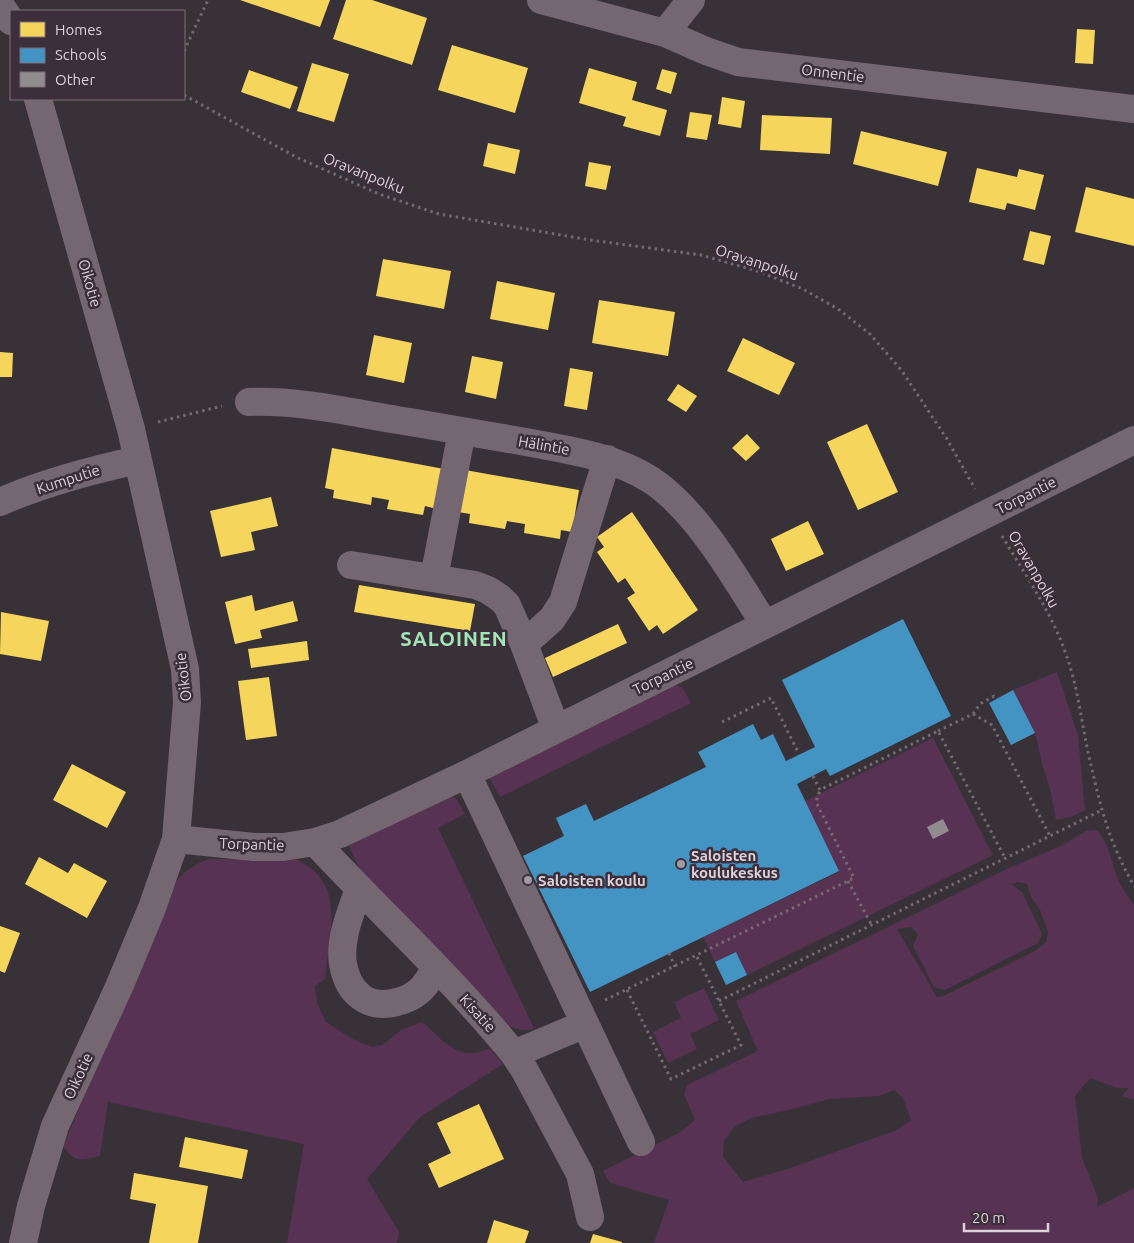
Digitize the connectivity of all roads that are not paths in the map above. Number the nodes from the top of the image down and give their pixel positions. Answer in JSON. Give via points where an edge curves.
{"nodes":[{"id":1,"x":541,"y":0,"type":"edge"},
{"id":2,"x":691,"y":0,"type":"edge"},
{"id":3,"x":0,"y":5,"type":"edge"},
{"id":4,"x":10,"y":20,"type":"edge"},
{"id":5,"x":665,"y":33,"type":"junction"},
{"id":6,"x":38,"y":100,"type":"edge"},
{"id":7,"x":1134,"y":109,"type":"edge"},
{"id":8,"x":249,"y":402,"type":"road end"},
{"id":9,"x":462,"y":431,"type":"junction"},
{"id":10,"x":1134,"y":440,"type":"edge"},
{"id":11,"x":607,"y":459,"type":"junction"},
{"id":12,"x":138,"y":460,"type":"junction"},
{"id":13,"x":0,"y":502,"type":"edge"},
{"id":14,"x":352,"y":564,"type":"dead end"},
{"id":15,"x":434,"y":578,"type":"junction"},
{"id":16,"x":765,"y":625,"type":"junction"},
{"id":17,"x":524,"y":644,"type":"junction"},
{"id":18,"x":556,"y":729,"type":"junction"},
{"id":19,"x":467,"y":774,"type":"junction"},
{"id":20,"x":176,"y":839,"type":"junction"},
{"id":21,"x":315,"y":842,"type":"junction"},
{"id":22,"x":359,"y":889,"type":"junction"},
{"id":23,"x":436,"y":967,"type":"junction"},
{"id":24,"x":583,"y":1018,"type":"junction"},
{"id":25,"x":514,"y":1054,"type":"junction"},
{"id":26,"x":641,"y":1142,"type":"dead end"},
{"id":27,"x":590,"y":1217,"type":"dead end"},
{"id":28,"x":23,"y":1243,"type":"edge"}],
"edges":[{"from":1,"to":5,"type":"street","name":"Onnentie"},
{"from":2,"to":5,"type":"street"},
{"from":3,"to":4,"type":"street"},
{"from":5,"to":7,"type":"street","name":"Onnentie","via":[[738,62]]},
{"from":6,"to":12,"type":"street","name":"Oikotie"},
{"from":8,"to":9,"type":"street","name":"Hälintie","via":[[288,402]]},
{"from":9,"to":11,"type":"street","name":"Hälintie"},
{"from":9,"to":15,"type":"street"},
{"from":10,"to":16,"type":"street","name":"Torpantie"},
{"from":11,"to":16,"type":"street","name":"Hälintie","via":[[652,481],[688,514],[715,547]]},
{"from":11,"to":17,"type":"street","via":[[562,602],[552,619]]},
{"from":12,"to":13,"type":"street","name":"Kumputie"},
{"from":12,"to":20,"type":"street","name":"Oikotie","via":[[185,669],[187,712]]},
{"from":14,"to":15,"type":"street"},
{"from":15,"to":17,"type":"street","via":[[475,585],[500,598],[507,605]]},
{"from":16,"to":18,"type":"street","name":"Torpantie"},
{"from":17,"to":18,"type":"street"},
{"from":18,"to":19,"type":"street","name":"Torpantie"},
{"from":19,"to":21,"type":"street","name":"Torpantie","via":[[340,834]]},
{"from":19,"to":24,"type":"street"},
{"from":20,"to":21,"type":"street","name":"Torpantie","via":[[254,847]]},
{"from":20,"to":28,"type":"street","name":"Oikotie","via":[[152,908],[55,1126]]},
{"from":21,"to":22,"type":"street","name":"Kisatie"},
{"from":22,"to":23,"type":"street","name":"Kisatie"},
{"from":22,"to":23,"type":"street","via":[[342,951],[347,980],[354,992],[375,1004],[406,1000],[422,988]]},
{"from":23,"to":25,"type":"street","name":"Kisatie"},
{"from":24,"to":25,"type":"street"},
{"from":24,"to":26,"type":"street"},
{"from":25,"to":27,"type":"street","name":"Kisatie","via":[[580,1174]]}]}
